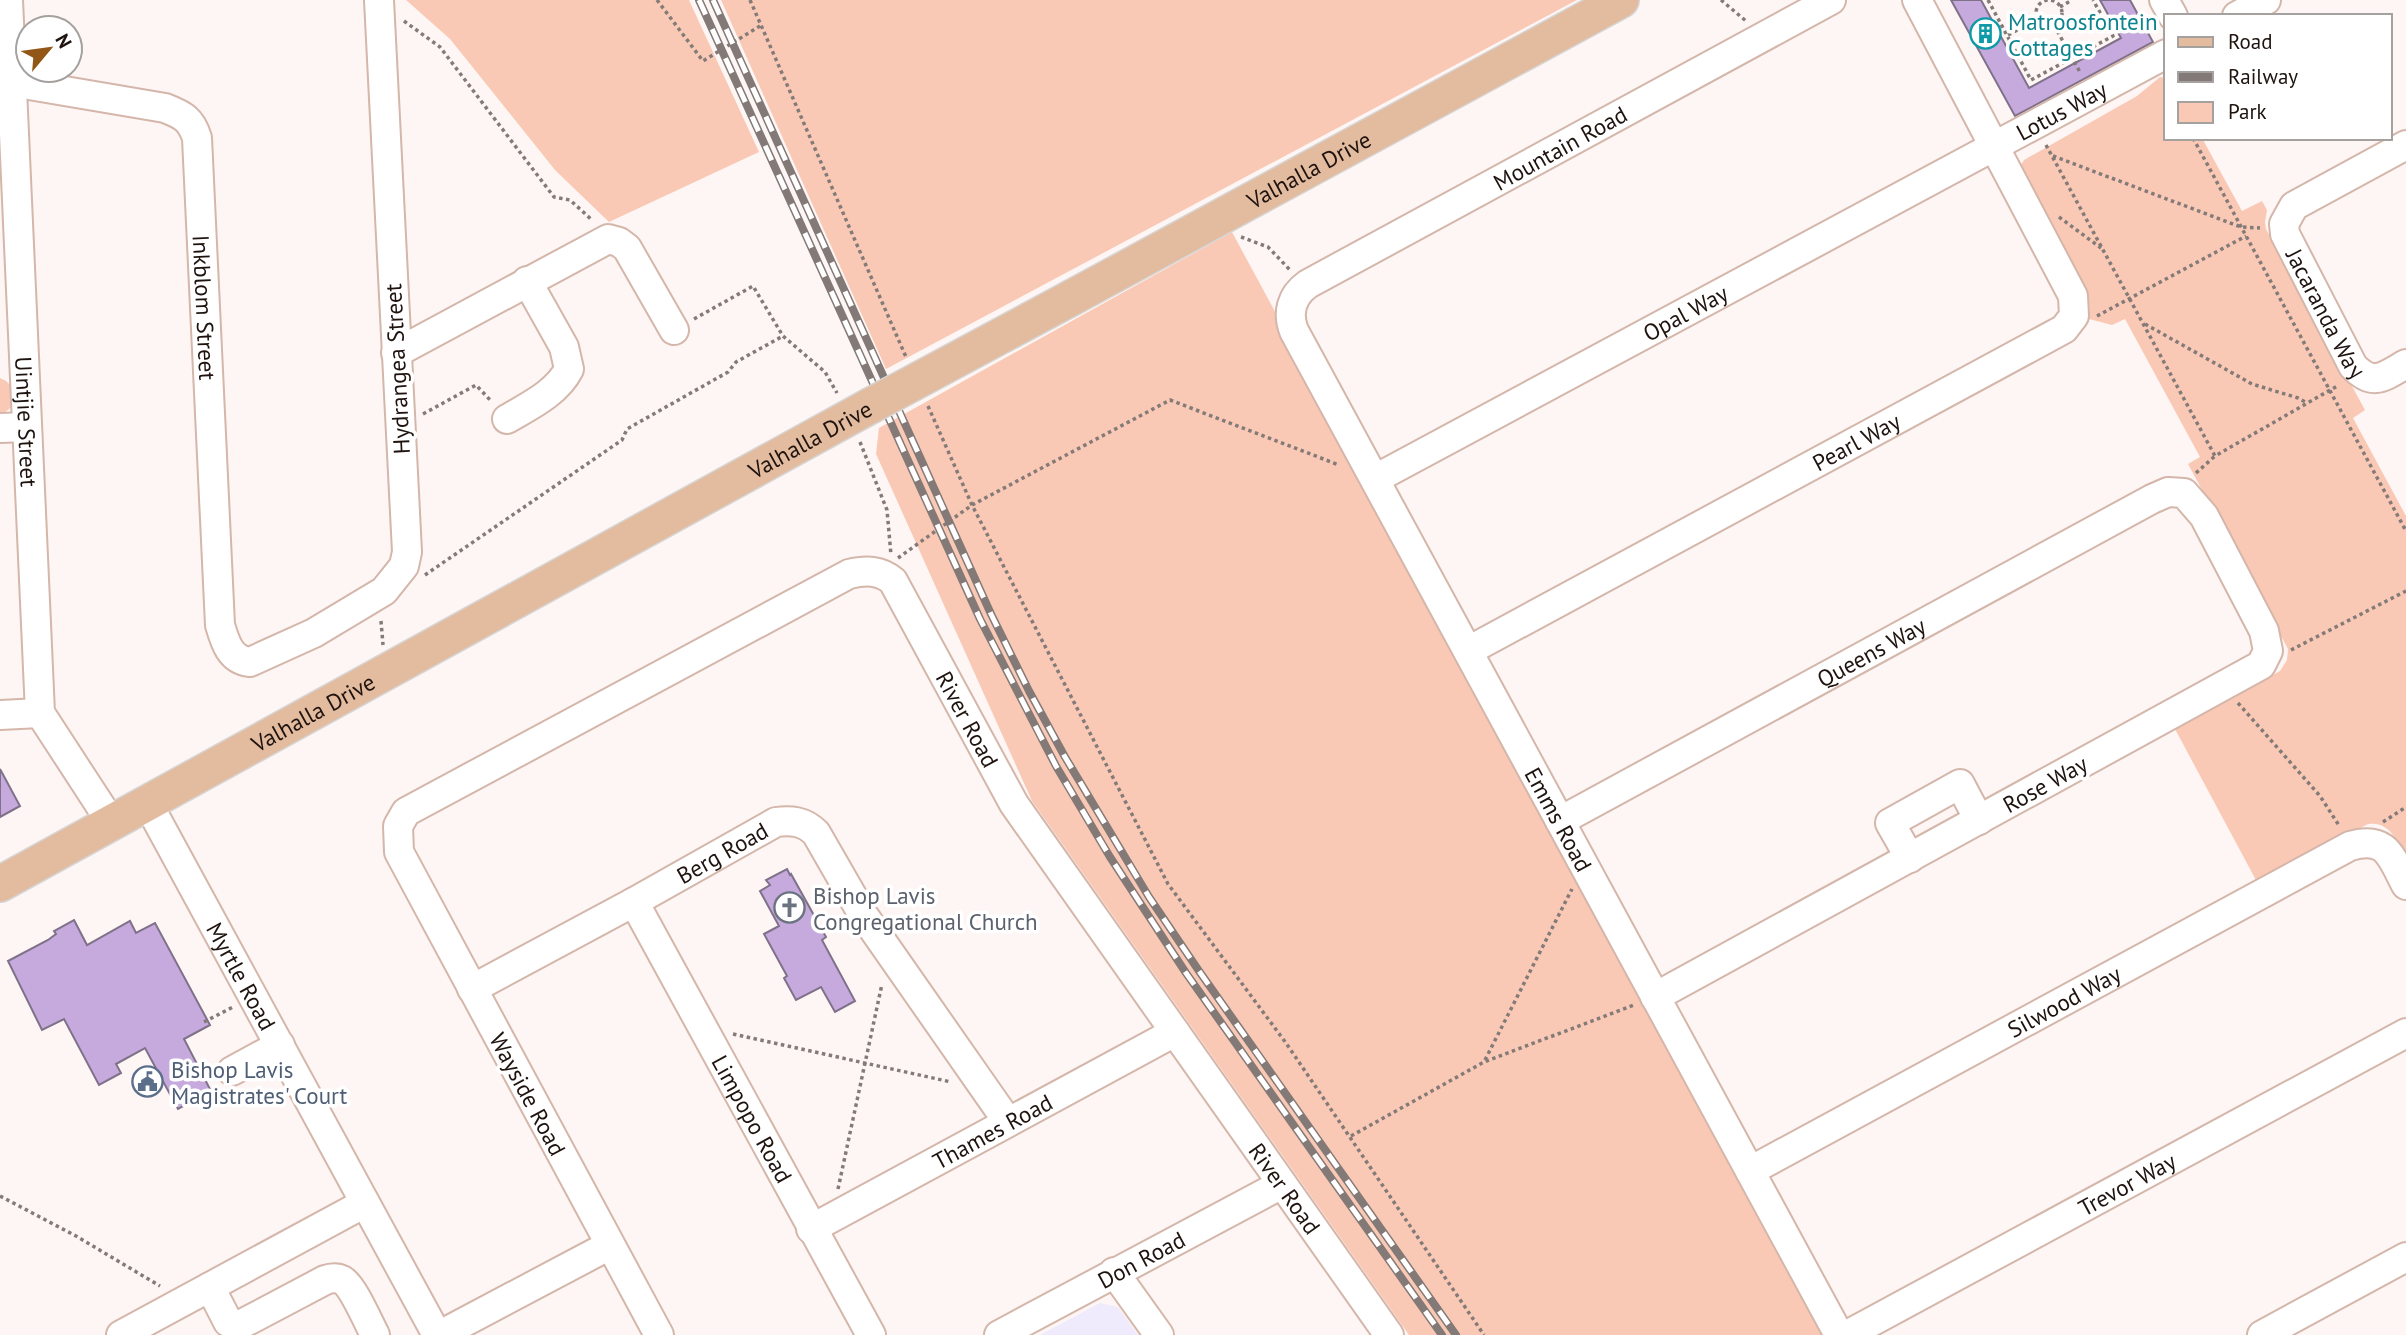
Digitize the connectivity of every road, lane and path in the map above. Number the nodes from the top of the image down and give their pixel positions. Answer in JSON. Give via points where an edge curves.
{"nodes":[{"id":1,"x":8,"y":0,"type":"edge"},
{"id":2,"x":657,"y":0,"type":"edge"},
{"id":3,"x":750,"y":0,"type":"edge"},
{"id":4,"x":1621,"y":0,"type":"edge"},
{"id":5,"x":1721,"y":0,"type":"edge"},
{"id":6,"x":1831,"y":0,"type":"edge"},
{"id":7,"x":1917,"y":0,"type":"edge"},
{"id":8,"x":1988,"y":0,"type":"edge"},
{"id":9,"x":2072,"y":0,"type":"edge"},
{"id":10,"x":2093,"y":0,"type":"edge"},
{"id":11,"x":2266,"y":0,"type":"edge"},
{"id":12,"x":2042,"y":1,"type":"edge"},
{"id":13,"x":380,"y":3,"type":"edge"},
{"id":14,"x":2060,"y":7,"type":"junction"},
{"id":15,"x":2241,"y":14,"type":"edge"},
{"id":16,"x":2038,"y":19,"type":"junction"},
{"id":17,"x":2054,"y":25,"type":"junction"},
{"id":18,"x":760,"y":26,"type":"junction"},
{"id":19,"x":2007,"y":35,"type":"junction"},
{"id":20,"x":1761,"y":38,"type":"junction"},
{"id":21,"x":2164,"y":55,"type":"edge"},
{"id":22,"x":2072,"y":58,"type":"junction"},
{"id":23,"x":6,"y":81,"type":"edge"},
{"id":24,"x":2092,"y":94,"type":"junction"},
{"id":25,"x":2042,"y":139,"type":"dead end"},
{"id":26,"x":2194,"y":140,"type":"edge"},
{"id":27,"x":2406,"y":145,"type":"edge"},
{"id":28,"x":1994,"y":148,"type":"junction"},
{"id":29,"x":2051,"y":156,"type":"junction"},
{"id":30,"x":2052,"y":211,"type":"dead end"},
{"id":31,"x":2289,"y":215,"type":"junction"},
{"id":32,"x":2241,"y":227,"type":"junction"},
{"id":33,"x":1238,"y":236,"type":"dead end"},
{"id":34,"x":2246,"y":236,"type":"junction"},
{"id":35,"x":601,"y":241,"type":"junction"},
{"id":36,"x":2102,"y":249,"type":"junction"},
{"id":37,"x":527,"y":281,"type":"junction"},
{"id":38,"x":1297,"y":294,"type":"junction"},
{"id":39,"x":2130,"y":300,"type":"junction"},
{"id":40,"x":2074,"y":316,"type":"junction"},
{"id":41,"x":2143,"y":323,"type":"junction"},
{"id":42,"x":674,"y":330,"type":"joint"},
{"id":43,"x":783,"y":336,"type":"junction"},
{"id":44,"x":396,"y":353,"type":"junction"},
{"id":45,"x":12,"y":364,"type":"edge"},
{"id":46,"x":2406,"y":364,"type":"edge"},
{"id":47,"x":910,"y":366,"type":"dead end"},
{"id":48,"x":2330,"y":390,"type":"junction"},
{"id":49,"x":2307,"y":403,"type":"junction"},
{"id":50,"x":927,"y":404,"type":"dead end"},
{"id":51,"x":856,"y":412,"type":"junction"},
{"id":52,"x":399,"y":419,"type":"junction"},
{"id":53,"x":507,"y":419,"type":"joint"},
{"id":54,"x":14,"y":427,"type":"edge"},
{"id":55,"x":1375,"y":479,"type":"junction"},
{"id":56,"x":972,"y":505,"type":"junction"},
{"id":57,"x":2406,"y":531,"type":"edge"},
{"id":58,"x":396,"y":579,"type":"junction"},
{"id":59,"x":2406,"y":591,"type":"edge"},
{"id":60,"x":1468,"y":651,"type":"junction"},
{"id":61,"x":2269,"y":651,"type":"junction"},
{"id":62,"x":2220,"y":689,"type":"junction"},
{"id":63,"x":40,"y":713,"type":"junction"},
{"id":64,"x":0,"y":715,"type":"edge"},
{"id":65,"x":147,"y":802,"type":"junction"},
{"id":66,"x":1979,"y":820,"type":"junction"},
{"id":67,"x":1560,"y":821,"type":"junction"},
{"id":68,"x":111,"y":822,"type":"junction"},
{"id":69,"x":2350,"y":846,"type":"junction"},
{"id":70,"x":399,"y":852,"type":"joint"},
{"id":71,"x":1910,"y":858,"type":"junction"},
{"id":72,"x":1584,"y":866,"type":"junction"},
{"id":73,"x":0,"y":884,"type":"edge"},
{"id":74,"x":2406,"y":885,"type":"edge"},
{"id":75,"x":634,"y":902,"type":"junction"},
{"id":76,"x":892,"y":956,"type":"junction"},
{"id":77,"x":472,"y":989,"type":"junction"},
{"id":78,"x":253,"y":996,"type":"junction"},
{"id":79,"x":1656,"y":997,"type":"junction"},
{"id":80,"x":204,"y":1022,"type":"dead end"},
{"id":81,"x":1175,"y":1032,"type":"junction"},
{"id":82,"x":2406,"y":1032,"type":"edge"},
{"id":83,"x":708,"y":1037,"type":"junction"},
{"id":84,"x":280,"y":1045,"type":"junction"},
{"id":85,"x":1483,"y":1062,"type":"junction"},
{"id":86,"x":864,"y":1064,"type":"junction"},
{"id":87,"x":232,"y":1071,"type":"dead end"},
{"id":88,"x":983,"y":1087,"type":"junction"},
{"id":89,"x":1008,"y":1122,"type":"junction"},
{"id":90,"x":1351,"y":1136,"type":"junction"},
{"id":91,"x":1750,"y":1171,"type":"junction"},
{"id":92,"x":1282,"y":1184,"type":"junction"},
{"id":93,"x":0,"y":1196,"type":"edge"},
{"id":94,"x":365,"y":1203,"type":"junction"},
{"id":95,"x":836,"y":1215,"type":"junction"},
{"id":96,"x":811,"y":1228,"type":"junction"},
{"id":97,"x":610,"y":1245,"type":"junction"},
{"id":98,"x":2406,"y":1256,"type":"edge"},
{"id":99,"x":1114,"y":1272,"type":"junction"},
{"id":100,"x":210,"y":1287,"type":"junction"},
{"id":101,"x":178,"y":1304,"type":"junction"},
{"id":102,"x":121,"y":1335,"type":"edge"},
{"id":103,"x":374,"y":1335,"type":"edge"},
{"id":104,"x":438,"y":1335,"type":"edge"},
{"id":105,"x":659,"y":1335,"type":"edge"},
{"id":106,"x":871,"y":1335,"type":"edge"},
{"id":107,"x":999,"y":1335,"type":"edge"},
{"id":108,"x":1159,"y":1335,"type":"edge"},
{"id":109,"x":1389,"y":1335,"type":"edge"},
{"id":110,"x":1484,"y":1335,"type":"edge"},
{"id":111,"x":1839,"y":1335,"type":"edge"},
{"id":112,"x":1847,"y":1335,"type":"edge"},
{"id":113,"x":2262,"y":1335,"type":"edge"}],
"edges":[{"from":1,"to":23,"type":"street","name":"Uintjie Street"},
{"from":2,"to":18,"type":"path","via":[[703,61]]},
{"from":3,"to":18,"type":"path"},
{"from":4,"to":51,"type":"main road","name":"Valhalla Drive","bridge":true},
{"from":5,"to":20,"type":"path"},
{"from":6,"to":20,"type":"street","name":"Mountain Road"},
{"from":7,"to":28,"type":"street"},
{"from":8,"to":19,"type":"path"},
{"from":9,"to":14,"type":"path"},
{"from":10,"to":22,"type":"path","via":[[2113,36]]},
{"from":11,"to":15,"type":"street"},
{"from":12,"to":14,"type":"path","via":[[2052,0]]},
{"from":12,"to":16,"type":"path"},
{"from":13,"to":35,"type":"path","via":[[440,47],[554,197],[570,200],[592,219]]},
{"from":13,"to":44,"type":"street","name":"Hydrangea Street"},
{"from":14,"to":17,"type":"path","via":[[2061,17]]},
{"from":16,"to":17,"type":"path"},
{"from":16,"to":19,"type":"path"},
{"from":17,"to":22,"type":"path"},
{"from":18,"to":47,"type":"path"},
{"from":19,"to":22,"type":"path","via":[[2031,80]]},
{"from":20,"to":38,"type":"street","name":"Mountain Road"},
{"from":21,"to":24,"type":"street","name":"Lotus Way"},
{"from":22,"to":24,"type":"path"},
{"from":23,"to":45,"type":"street","name":"Uintjie Street"},
{"from":23,"to":58,"type":"street","name":"Inkblom Street","via":[[165,108],[193,125],[220,625],[233,656],[242,662],[262,659],[314,633]]},
{"from":24,"to":28,"type":"street","name":"Lotus Way"},
{"from":25,"to":29,"type":"path"},
{"from":26,"to":32,"type":"path"},
{"from":27,"to":31,"type":"street"},
{"from":28,"to":40,"type":"street","via":[[2073,296]]},
{"from":28,"to":55,"type":"street","name":"Opal Way"},
{"from":29,"to":32,"type":"path"},
{"from":29,"to":36,"type":"path"},
{"from":30,"to":36,"type":"path"},
{"from":31,"to":32,"type":"path","via":[[2259,228]]},
{"from":31,"to":46,"type":"street","name":"Jacaranda Way","via":[[2285,234],[2353,366],[2372,379]]},
{"from":32,"to":34,"type":"path"},
{"from":33,"to":38,"type":"path","via":[[1268,247],[1280,257]]},
{"from":34,"to":39,"type":"path"},
{"from":34,"to":48,"type":"path"},
{"from":35,"to":37,"type":"street"},
{"from":35,"to":42,"type":"street","via":[[608,239],[627,248]]},
{"from":36,"to":39,"type":"path"},
{"from":37,"to":44,"type":"street"},
{"from":37,"to":53,"type":"street","via":[[564,347],[569,369],[563,381]]},
{"from":38,"to":55,"type":"street","name":"Emms Road","via":[[1290,316],[1294,331]]},
{"from":39,"to":40,"type":"path","via":[[2094,317]]},
{"from":39,"to":41,"type":"path"},
{"from":40,"to":60,"type":"street","name":"Pearl Way","via":[[2064,329]]},
{"from":41,"to":49,"type":"path","via":[[2252,384]]},
{"from":41,"to":49,"type":"path","via":[[2215,456]]},
{"from":42,"to":43,"type":"path","via":[[753,286]]},
{"from":43,"to":51,"type":"path","via":[[825,372]]},
{"from":43,"to":58,"type":"path","via":[[627,429],[622,440],[433,571]]},
{"from":44,"to":52,"type":"street","name":"Hydrangea Street"},
{"from":45,"to":54,"type":"street","name":"Uintjie Street"},
{"from":48,"to":49,"type":"path"},
{"from":48,"to":57,"type":"path"},
{"from":50,"to":56,"type":"path"},
{"from":51,"to":56,"type":"path","via":[[887,510],[891,564]]},
{"from":51,"to":65,"type":"main road","name":"Valhalla Drive"},
{"from":52,"to":53,"type":"path","via":[[419,417],[476,385]]},
{"from":52,"to":58,"type":"street","name":"Hydrangea Street","via":[[407,552]]},
{"from":54,"to":63,"type":"street","name":"Uintjie Street"},
{"from":55,"to":56,"type":"path","via":[[1170,400]]},
{"from":55,"to":60,"type":"street","name":"Emms Road"},
{"from":56,"to":90,"type":"path","via":[[1168,884]]},
{"from":59,"to":61,"type":"path","via":[[2289,651]]},
{"from":60,"to":67,"type":"street","name":"Emms Road"},
{"from":61,"to":62,"type":"street","name":"Rose Way","via":[[2253,671]]},
{"from":61,"to":67,"type":"street","name":"Queens Way","via":[[2264,631],[2204,516],[2184,493],[2168,492]]},
{"from":62,"to":66,"type":"street","name":"Rose Way"},
{"from":62,"to":69,"type":"path","via":[[2244,707],[2320,796]]},
{"from":63,"to":64,"type":"street"},
{"from":63,"to":68,"type":"street"},
{"from":65,"to":68,"type":"main road","name":"Valhalla Drive"},
{"from":65,"to":78,"type":"street","name":"Myrtle Road"},
{"from":66,"to":71,"type":"street","name":"Rose Way"},
{"from":66,"to":71,"type":"street","via":[[1960,784],[1890,823]]},
{"from":67,"to":72,"type":"street","name":"Emms Road"},
{"from":68,"to":73,"type":"main road","name":"Valhalla Drive"},
{"from":69,"to":74,"type":"street","name":"Silwood Way","via":[[2380,844]]},
{"from":69,"to":91,"type":"street","name":"Silwood Way"},
{"from":70,"to":77,"type":"street","name":"Wayside Road"},
{"from":70,"to":81,"type":"street","name":"River Road","via":[[398,826],[407,813],[849,574],[879,573],[899,590],[1014,804]]},
{"from":71,"to":79,"type":"street","name":"Rose Way"},
{"from":72,"to":79,"type":"street","name":"Emms Road"},
{"from":72,"to":85,"type":"path"},
{"from":75,"to":76,"type":"street","name":"Berg Road","via":[[776,822],[797,822],[816,833]]},
{"from":75,"to":77,"type":"street","name":"Berg Road"},
{"from":75,"to":83,"type":"street","name":"Limpopo Road"},
{"from":76,"to":86,"type":"path"},
{"from":76,"to":88,"type":"street","name":"Berg Road"},
{"from":77,"to":97,"type":"street","name":"Wayside Road"},
{"from":78,"to":80,"type":"path"},
{"from":78,"to":84,"type":"street","name":"Myrtle Road"},
{"from":79,"to":85,"type":"path"},
{"from":79,"to":91,"type":"street","name":"Emms Road"},
{"from":81,"to":89,"type":"street","name":"Thames Road"},
{"from":81,"to":92,"type":"street","name":"River Road"},
{"from":82,"to":112,"type":"street","name":"Trevor Way"},
{"from":83,"to":86,"type":"path","via":[[723,1032]]},
{"from":83,"to":96,"type":"street","name":"Limpopo Road"},
{"from":84,"to":87,"type":"street"},
{"from":84,"to":94,"type":"street","name":"Myrtle Road"},
{"from":85,"to":90,"type":"path"},
{"from":86,"to":88,"type":"path"},
{"from":86,"to":95,"type":"path"},
{"from":88,"to":89,"type":"street","name":"Berg Road"},
{"from":89,"to":95,"type":"street","name":"Thames Road"},
{"from":90,"to":110,"type":"path"},
{"from":91,"to":111,"type":"street","name":"Emms Road"},
{"from":92,"to":99,"type":"street","name":"Don Road"},
{"from":92,"to":109,"type":"street","name":"River Road"},
{"from":93,"to":101,"type":"path","via":[[161,1287]]},
{"from":94,"to":100,"type":"street"},
{"from":94,"to":104,"type":"street","name":"Myrtle Road"},
{"from":95,"to":96,"type":"street","name":"Thames Road"},
{"from":96,"to":106,"type":"street","name":"Limpopo Road"},
{"from":97,"to":104,"type":"street"},
{"from":97,"to":105,"type":"street","name":"Wayside Road"},
{"from":98,"to":113,"type":"street"},
{"from":99,"to":107,"type":"street","name":"Don Road"},
{"from":99,"to":108,"type":"street"},
{"from":100,"to":101,"type":"street"},
{"from":100,"to":103,"type":"street","via":[[229,1322],[238,1326],[325,1280],[341,1279]]},
{"from":101,"to":102,"type":"street"}]}
